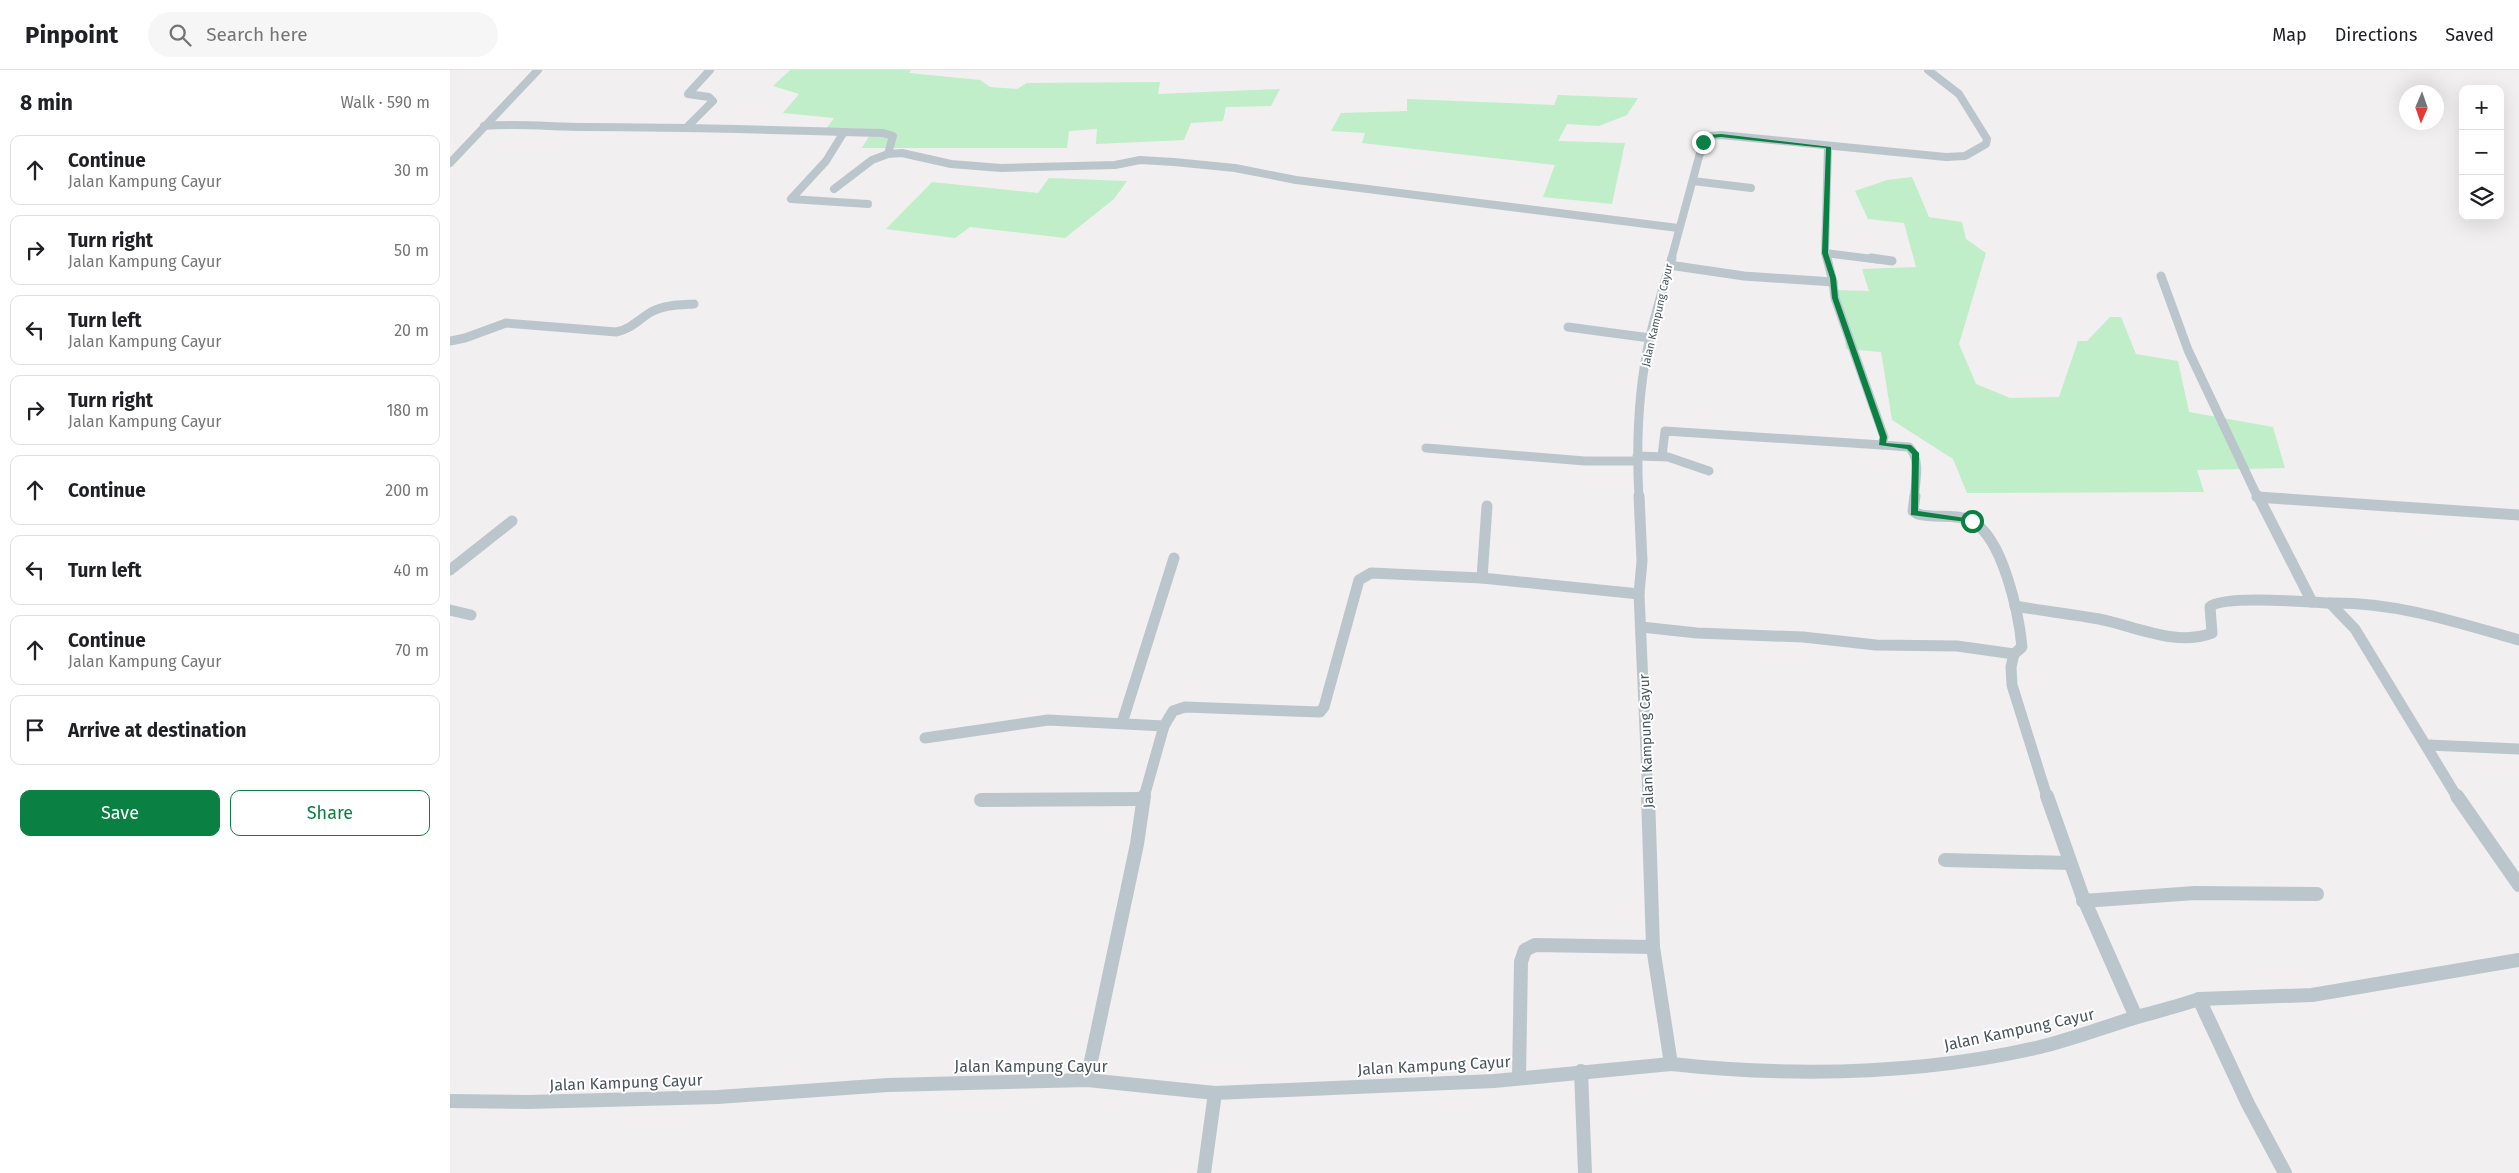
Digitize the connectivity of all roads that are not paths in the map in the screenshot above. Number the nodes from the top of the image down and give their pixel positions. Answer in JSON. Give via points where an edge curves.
{"nodes":[{"id":1,"x":538,"y":70,"type":"edge"},
{"id":2,"x":710,"y":70,"type":"edge"},
{"id":3,"x":1928,"y":70,"type":"edge"},
{"id":4,"x":488,"y":125,"type":"junction"},
{"id":5,"x":687,"y":127,"type":"junction"},
{"id":6,"x":844,"y":132,"type":"junction"},
{"id":7,"x":1828,"y":147,"type":"junction"},
{"id":8,"x":888,"y":154,"type":"junction"},
{"id":9,"x":450,"y":163,"type":"edge"},
{"id":10,"x":1693,"y":181,"type":"junction"},
{"id":11,"x":1752,"y":188,"type":"dead end"},
{"id":12,"x":834,"y":189,"type":"dead end"},
{"id":13,"x":868,"y":204,"type":"dead end"},
{"id":14,"x":1678,"y":228,"type":"junction"},
{"id":15,"x":1825,"y":253,"type":"junction"},
{"id":16,"x":1892,"y":261,"type":"dead end"},
{"id":17,"x":1669,"y":265,"type":"junction"},
{"id":18,"x":2161,"y":276,"type":"dead end"},
{"id":19,"x":1833,"y":282,"type":"junction"},
{"id":20,"x":694,"y":304,"type":"dead end"},
{"id":21,"x":1568,"y":327,"type":"dead end"},
{"id":22,"x":1650,"y":338,"type":"junction"},
{"id":23,"x":450,"y":341,"type":"edge"},
{"id":24,"x":1882,"y":445,"type":"junction"},
{"id":25,"x":1426,"y":448,"type":"dead end"},
{"id":26,"x":1662,"y":456,"type":"junction"},
{"id":27,"x":1637,"y":459,"type":"junction"},
{"id":28,"x":1709,"y":471,"type":"dead end"},
{"id":29,"x":2257,"y":497,"type":"junction"},
{"id":30,"x":1488,"y":506,"type":"dead end"},
{"id":31,"x":2519,"y":514,"type":"edge"},
{"id":32,"x":512,"y":520,"type":"dead end"},
{"id":33,"x":1174,"y":558,"type":"dead end"},
{"id":34,"x":450,"y":570,"type":"edge"},
{"id":35,"x":1482,"y":578,"type":"junction"},
{"id":36,"x":1639,"y":594,"type":"junction"},
{"id":37,"x":2312,"y":602,"type":"junction"},
{"id":38,"x":2330,"y":603,"type":"junction"},
{"id":39,"x":2016,"y":606,"type":"junction"},
{"id":40,"x":450,"y":610,"type":"edge"},
{"id":41,"x":472,"y":615,"type":"dead end"},
{"id":42,"x":1642,"y":627,"type":"junction"},
{"id":43,"x":2519,"y":640,"type":"edge"},
{"id":44,"x":2014,"y":654,"type":"junction"},
{"id":45,"x":1122,"y":723,"type":"junction"},
{"id":46,"x":1164,"y":726,"type":"junction"},
{"id":47,"x":925,"y":738,"type":"dead end"},
{"id":48,"x":2428,"y":745,"type":"junction"},
{"id":49,"x":2519,"y":749,"type":"edge"},
{"id":50,"x":1143,"y":799,"type":"junction"},
{"id":51,"x":981,"y":800,"type":"dead end"},
{"id":52,"x":1945,"y":860,"type":"dead end"},
{"id":53,"x":2069,"y":863,"type":"junction"},
{"id":54,"x":2519,"y":886,"type":"edge"},
{"id":55,"x":2317,"y":894,"type":"dead end"},
{"id":56,"x":2082,"y":901,"type":"junction"},
{"id":57,"x":1653,"y":947,"type":"junction"},
{"id":58,"x":2519,"y":960,"type":"edge"},
{"id":59,"x":2199,"y":999,"type":"junction"},
{"id":60,"x":2136,"y":1017,"type":"junction"},
{"id":61,"x":1671,"y":1064,"type":"junction"},
{"id":62,"x":1581,"y":1071,"type":"junction"},
{"id":63,"x":1519,"y":1078,"type":"junction"},
{"id":64,"x":1087,"y":1080,"type":"junction"},
{"id":65,"x":1215,"y":1093,"type":"junction"},
{"id":66,"x":450,"y":1101,"type":"edge"},
{"id":67,"x":1204,"y":1173,"type":"edge"},
{"id":68,"x":1585,"y":1173,"type":"edge"},
{"id":69,"x":2285,"y":1173,"type":"edge"}],
"edges":[{"from":1,"to":4,"type":"street"},
{"from":2,"to":5,"type":"street","via":[[688,94],[708,97],[713,101]]},
{"from":3,"to":7,"type":"street","name":"Jalan Kampung Cayur","via":[[1959,94],[1987,139],[1986,144],[1966,156],[1925,156]]},
{"from":4,"to":5,"type":"street"},
{"from":4,"to":9,"type":"street"},
{"from":5,"to":6,"type":"street"},
{"from":6,"to":8,"type":"street","via":[[891,134]]},
{"from":6,"to":13,"type":"street","via":[[826,162],[791,199]]},
{"from":7,"to":10,"type":"street","name":"Jalan Kampung Cayur","via":[[1710,136],[1703,142]]},
{"from":7,"to":15,"type":"street"},
{"from":8,"to":12,"type":"street","via":[[863,166]]},
{"from":8,"to":14,"type":"street","via":[[911,154],[940,162],[1001,168],[1115,165],[1140,160],[1174,162]]},
{"from":10,"to":11,"type":"street"},
{"from":10,"to":14,"type":"street","name":"Jalan Kampung Cayur"},
{"from":14,"to":17,"type":"street","name":"Jalan Kampung Cayur"},
{"from":15,"to":16,"type":"street"},
{"from":15,"to":19,"type":"street"},
{"from":17,"to":19,"type":"street","via":[[1744,276]]},
{"from":17,"to":22,"type":"street","name":"Jalan Kampung Cayur"},
{"from":18,"to":29,"type":"street","via":[[2174,318]]},
{"from":19,"to":24,"type":"street","via":[[1837,305],[1884,437]]},
{"from":20,"to":23,"type":"street","via":[[667,306],[651,312],[622,332],[506,323],[494,324],[474,337]]},
{"from":21,"to":22,"type":"street"},
{"from":22,"to":27,"type":"street","name":"Jalan Kampung Cayur","via":[[1638,409]]},
{"from":24,"to":26,"type":"street","via":[[1666,431]]},
{"from":24,"to":39,"type":"street","via":[[1909,447],[1915,453],[1914,513],[1960,518],[1981,527],[1998,558]]},
{"from":25,"to":27,"type":"street","via":[[1585,460]]},
{"from":26,"to":27,"type":"street"},
{"from":26,"to":28,"type":"street"},
{"from":27,"to":36,"type":"street","name":"Jalan Kampung Cayur","via":[[1642,561]]},
{"from":29,"to":31,"type":"street"},
{"from":29,"to":37,"type":"street"},
{"from":30,"to":35,"type":"street"},
{"from":32,"to":34,"type":"street"},
{"from":33,"to":45,"type":"street"},
{"from":35,"to":36,"type":"street"},
{"from":35,"to":46,"type":"street","via":[[1377,571],[1361,577],[1320,712],[1185,707],[1173,711]]},
{"from":36,"to":42,"type":"street","name":"Jalan Kampung Cayur"},
{"from":37,"to":38,"type":"street"},
{"from":37,"to":39,"type":"street","via":[[2234,600],[2213,604],[2210,610],[2213,630],[2207,636],[2197,637],[2169,636],[2102,619]]},
{"from":38,"to":43,"type":"street","via":[[2383,604]]},
{"from":38,"to":48,"type":"street","via":[[2355,629]]},
{"from":39,"to":44,"type":"street","via":[[2022,647]]},
{"from":40,"to":41,"type":"street"},
{"from":42,"to":44,"type":"street","via":[[1876,645],[1956,646]]},
{"from":42,"to":57,"type":"street","name":"Jalan Kampung Cayur"},
{"from":44,"to":53,"type":"street","via":[[2012,685]]},
{"from":45,"to":46,"type":"street"},
{"from":45,"to":47,"type":"street","via":[[1048,720]]},
{"from":46,"to":50,"type":"street"},
{"from":48,"to":49,"type":"street"},
{"from":48,"to":54,"type":"street","via":[[2469,816]]},
{"from":50,"to":51,"type":"street"},
{"from":50,"to":64,"type":"street","via":[[1138,844]]},
{"from":52,"to":53,"type":"street"},
{"from":53,"to":56,"type":"street"},
{"from":55,"to":56,"type":"street","via":[[2195,893]]},
{"from":56,"to":60,"type":"street"},
{"from":57,"to":61,"type":"street","name":"Jalan Kampung Cayur"},
{"from":57,"to":63,"type":"street","via":[[1535,945],[1525,950],[1521,962]]},
{"from":58,"to":59,"type":"street","name":"Jalan Kampung Cayur","via":[[2312,995]]},
{"from":59,"to":60,"type":"street","name":"Jalan Kampung Cayur"},
{"from":59,"to":69,"type":"street","via":[[2248,1104]]},
{"from":60,"to":61,"type":"street","name":"Jalan Kampung Cayur","via":[[2087,1035],[2033,1047],[1954,1062],[1892,1069],[1790,1072],[1713,1070]]},
{"from":61,"to":62,"type":"street","name":"Jalan Kampung Cayur"},
{"from":62,"to":63,"type":"street","name":"Jalan Kampung Cayur"},
{"from":62,"to":68,"type":"street"},
{"from":63,"to":65,"type":"street","name":"Jalan Kampung Cayur"},
{"from":64,"to":65,"type":"street","name":"Jalan Kampung Cayur"},
{"from":64,"to":66,"type":"street","name":"Jalan Kampung Cayur","via":[[888,1085],[709,1097]]},
{"from":65,"to":67,"type":"street"}]}
